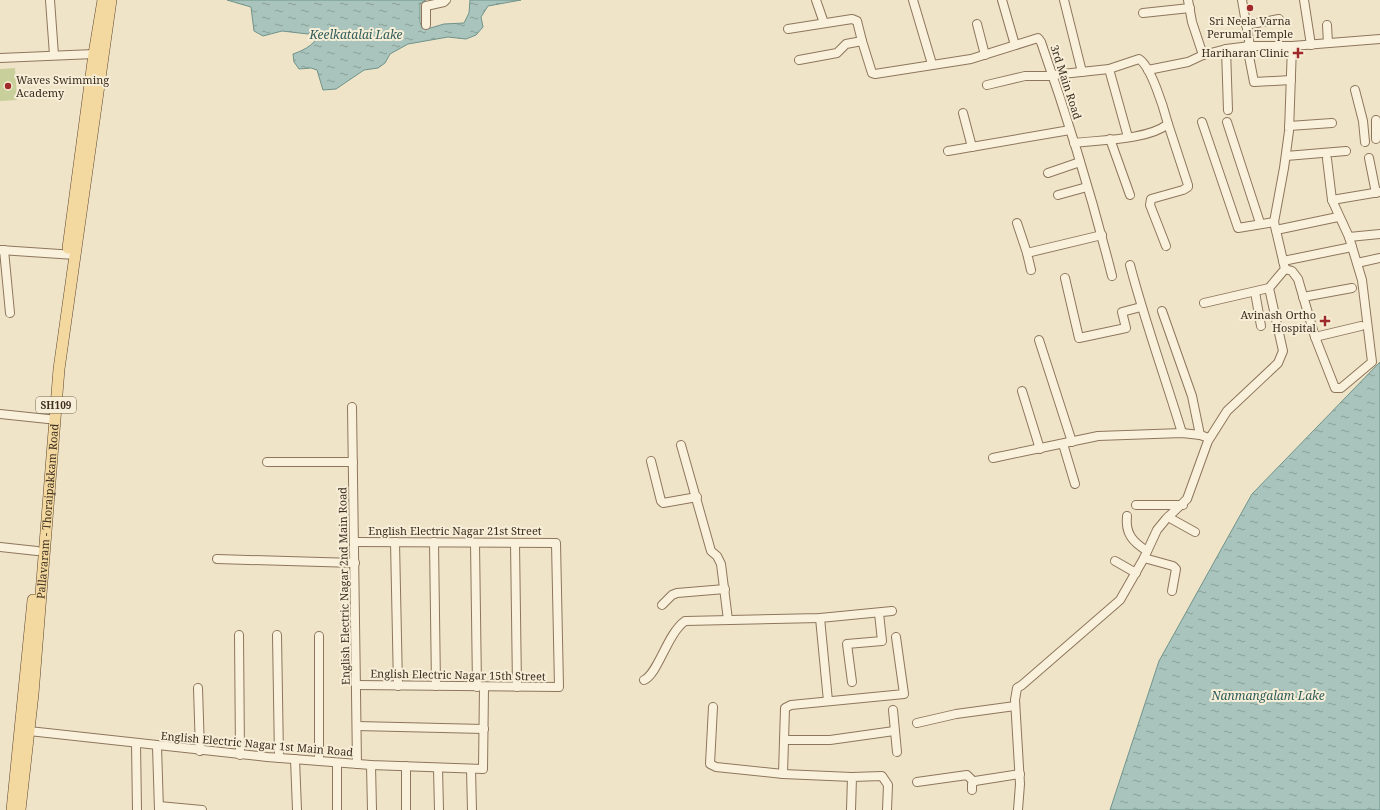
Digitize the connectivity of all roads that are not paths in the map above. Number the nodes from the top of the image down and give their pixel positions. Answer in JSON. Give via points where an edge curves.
{"nodes":[{"id":1,"x":50,"y":0,"type":"edge"},
{"id":2,"x":103,"y":0,"type":"edge"},
{"id":3,"x":111,"y":0,"type":"edge"},
{"id":4,"x":446,"y":0,"type":"edge"},
{"id":5,"x":816,"y":0,"type":"edge"},
{"id":6,"x":913,"y":0,"type":"edge"},
{"id":7,"x":1002,"y":0,"type":"edge"},
{"id":8,"x":1064,"y":0,"type":"edge"},
{"id":9,"x":1242,"y":0,"type":"edge"},
{"id":10,"x":1304,"y":0,"type":"edge"},
{"id":11,"x":1189,"y":4,"type":"edge"},
{"id":12,"x":1142,"y":13,"type":"dead end"},
{"id":13,"x":1279,"y":19,"type":"dead end"},
{"id":14,"x":824,"y":23,"type":"junction"},
{"id":15,"x":977,"y":24,"type":"dead end"},
{"id":16,"x":426,"y":25,"type":"dead end"},
{"id":17,"x":1246,"y":25,"type":"junction"},
{"id":18,"x":1327,"y":25,"type":"dead end"},
{"id":19,"x":788,"y":29,"type":"dead end"},
{"id":20,"x":1380,"y":40,"type":"edge"},
{"id":21,"x":862,"y":41,"type":"junction"},
{"id":22,"x":1328,"y":43,"type":"junction"},
{"id":23,"x":1311,"y":44,"type":"junction"},
{"id":24,"x":1015,"y":45,"type":"junction"},
{"id":25,"x":1248,"y":46,"type":"junction"},
{"id":26,"x":1292,"y":46,"type":"junction"},
{"id":27,"x":1226,"y":49,"type":"junction"},
{"id":28,"x":94,"y":54,"type":"junction"},
{"id":29,"x":985,"y":55,"type":"junction"},
{"id":30,"x":1203,"y":55,"type":"junction"},
{"id":31,"x":54,"y":56,"type":"junction"},
{"id":32,"x":0,"y":58,"type":"edge"},
{"id":33,"x":799,"y":60,"type":"dead end"},
{"id":34,"x":932,"y":64,"type":"junction"},
{"id":35,"x":1109,"y":69,"type":"junction"},
{"id":36,"x":1148,"y":70,"type":"junction"},
{"id":37,"x":1082,"y":72,"type":"junction"},
{"id":38,"x":1053,"y":75,"type":"junction"},
{"id":39,"x":1291,"y":80,"type":"junction"},
{"id":40,"x":987,"y":85,"type":"dead end"},
{"id":41,"x":1355,"y":90,"type":"dead end"},
{"id":42,"x":1228,"y":110,"type":"dead end"},
{"id":43,"x":963,"y":113,"type":"dead end"},
{"id":44,"x":1378,"y":120,"type":"edge"},
{"id":45,"x":1363,"y":121,"type":"junction"},
{"id":46,"x":1202,"y":122,"type":"dead end"},
{"id":47,"x":1227,"y":122,"type":"dead end"},
{"id":48,"x":1332,"y":123,"type":"dead end"},
{"id":49,"x":1168,"y":124,"type":"junction"},
{"id":50,"x":1289,"y":126,"type":"junction"},
{"id":51,"x":1070,"y":130,"type":"junction"},
{"id":52,"x":1128,"y":137,"type":"junction"},
{"id":53,"x":1110,"y":139,"type":"junction"},
{"id":54,"x":1376,"y":140,"type":"dead end"},
{"id":55,"x":1366,"y":142,"type":"dead end"},
{"id":56,"x":1074,"y":143,"type":"junction"},
{"id":57,"x":972,"y":147,"type":"junction"},
{"id":58,"x":948,"y":151,"type":"dead end"},
{"id":59,"x":1346,"y":151,"type":"dead end"},
{"id":60,"x":1286,"y":156,"type":"junction"},
{"id":61,"x":1369,"y":158,"type":"dead end"},
{"id":62,"x":1327,"y":159,"type":"dead end"},
{"id":63,"x":1080,"y":162,"type":"junction"},
{"id":64,"x":1048,"y":173,"type":"dead end"},
{"id":65,"x":1088,"y":187,"type":"junction"},
{"id":66,"x":1378,"y":193,"type":"edge"},
{"id":67,"x":1058,"y":195,"type":"dead end"},
{"id":68,"x":1130,"y":195,"type":"dead end"},
{"id":69,"x":1332,"y":200,"type":"junction"},
{"id":70,"x":1338,"y":216,"type":"junction"},
{"id":71,"x":1017,"y":223,"type":"dead end"},
{"id":72,"x":1260,"y":223,"type":"junction"},
{"id":73,"x":1275,"y":226,"type":"junction"},
{"id":74,"x":1380,"y":234,"type":"edge"},
{"id":75,"x":1102,"y":235,"type":"junction"},
{"id":76,"x":1349,"y":237,"type":"junction"},
{"id":77,"x":1166,"y":246,"type":"dead end"},
{"id":78,"x":1352,"y":247,"type":"junction"},
{"id":79,"x":2,"y":250,"type":"edge"},
{"id":80,"x":1027,"y":252,"type":"junction"},
{"id":81,"x":71,"y":255,"type":"junction"},
{"id":82,"x":1380,"y":258,"type":"edge"},
{"id":83,"x":1357,"y":263,"type":"junction"},
{"id":84,"x":1130,"y":265,"type":"dead end"},
{"id":85,"x":1284,"y":265,"type":"junction"},
{"id":86,"x":1031,"y":270,"type":"dead end"},
{"id":87,"x":1112,"y":276,"type":"dead end"},
{"id":88,"x":1065,"y":278,"type":"dead end"},
{"id":89,"x":1269,"y":288,"type":"junction"},
{"id":90,"x":1352,"y":288,"type":"dead end"},
{"id":91,"x":1255,"y":292,"type":"junction"},
{"id":92,"x":1303,"y":296,"type":"junction"},
{"id":93,"x":1204,"y":303,"type":"dead end"},
{"id":94,"x":1141,"y":307,"type":"junction"},
{"id":95,"x":1162,"y":311,"type":"dead end"},
{"id":96,"x":10,"y":313,"type":"dead end"},
{"id":97,"x":1261,"y":326,"type":"dead end"},
{"id":98,"x":1361,"y":326,"type":"dead end"},
{"id":99,"x":1315,"y":336,"type":"junction"},
{"id":100,"x":1039,"y":340,"type":"dead end"},
{"id":101,"x":1022,"y":391,"type":"dead end"},
{"id":102,"x":352,"y":407,"type":"dead end"},
{"id":103,"x":0,"y":414,"type":"edge"},
{"id":104,"x":48,"y":419,"type":"junction"},
{"id":105,"x":1182,"y":433,"type":"junction"},
{"id":106,"x":1200,"y":434,"type":"junction"},
{"id":107,"x":1209,"y":438,"type":"junction"},
{"id":108,"x":1072,"y":442,"type":"junction"},
{"id":109,"x":1063,"y":444,"type":"junction"},
{"id":110,"x":681,"y":445,"type":"dead end"},
{"id":111,"x":1040,"y":449,"type":"junction"},
{"id":112,"x":993,"y":458,"type":"dead end"},
{"id":113,"x":651,"y":461,"type":"dead end"},
{"id":114,"x":267,"y":462,"type":"dead end"},
{"id":115,"x":353,"y":462,"type":"junction"},
{"id":116,"x":1075,"y":484,"type":"dead end"},
{"id":117,"x":697,"y":497,"type":"junction"},
{"id":118,"x":1182,"y":504,"type":"junction"},
{"id":119,"x":1136,"y":505,"type":"dead end"},
{"id":120,"x":1127,"y":516,"type":"dead end"},
{"id":121,"x":1168,"y":517,"type":"junction"},
{"id":122,"x":1195,"y":532,"type":"dead end"},
{"id":123,"x":354,"y":542,"type":"junction"},
{"id":124,"x":395,"y":542,"type":"junction"},
{"id":125,"x":434,"y":542,"type":"junction"},
{"id":126,"x":475,"y":543,"type":"junction"},
{"id":127,"x":515,"y":543,"type":"junction"},
{"id":128,"x":0,"y":547,"type":"edge"},
{"id":129,"x":37,"y":551,"type":"junction"},
{"id":130,"x":1146,"y":555,"type":"junction"},
{"id":131,"x":217,"y":559,"type":"dead end"},
{"id":132,"x":1115,"y":561,"type":"dead end"},
{"id":133,"x":354,"y":563,"type":"junction"},
{"id":134,"x":1136,"y":573,"type":"junction"},
{"id":135,"x":725,"y":589,"type":"junction"},
{"id":136,"x":1172,"y":591,"type":"dead end"},
{"id":137,"x":662,"y":605,"type":"dead end"},
{"id":138,"x":892,"y":611,"type":"dead end"},
{"id":139,"x":879,"y":613,"type":"junction"},
{"id":140,"x":820,"y":618,"type":"junction"},
{"id":141,"x":728,"y":620,"type":"junction"},
{"id":142,"x":239,"y":635,"type":"dead end"},
{"id":143,"x":277,"y":635,"type":"dead end"},
{"id":144,"x":319,"y":636,"type":"dead end"},
{"id":145,"x":896,"y":637,"type":"dead end"},
{"id":146,"x":644,"y":680,"type":"dead end"},
{"id":147,"x":852,"y":682,"type":"dead end"},
{"id":148,"x":356,"y":685,"type":"junction"},
{"id":149,"x":398,"y":686,"type":"junction"},
{"id":150,"x":436,"y":686,"type":"junction"},
{"id":151,"x":480,"y":687,"type":"junction"},
{"id":152,"x":517,"y":687,"type":"junction"},
{"id":153,"x":198,"y":688,"type":"dead end"},
{"id":154,"x":559,"y":688,"type":"joint"},
{"id":155,"x":828,"y":701,"type":"junction"},
{"id":156,"x":713,"y":706,"type":"dead end"},
{"id":157,"x":1015,"y":706,"type":"junction"},
{"id":158,"x":893,"y":710,"type":"dead end"},
{"id":159,"x":917,"y":723,"type":"dead end"},
{"id":160,"x":357,"y":726,"type":"junction"},
{"id":161,"x":484,"y":729,"type":"junction"},
{"id":162,"x":30,"y":731,"type":"junction"},
{"id":163,"x":894,"y":731,"type":"junction"},
{"id":164,"x":785,"y":740,"type":"junction"},
{"id":165,"x":136,"y":743,"type":"junction"},
{"id":166,"x":156,"y":746,"type":"junction"},
{"id":167,"x":200,"y":751,"type":"junction"},
{"id":168,"x":897,"y":752,"type":"dead end"},
{"id":169,"x":240,"y":755,"type":"junction"},
{"id":170,"x":279,"y":758,"type":"junction"},
{"id":171,"x":295,"y":759,"type":"junction"},
{"id":172,"x":320,"y":761,"type":"junction"},
{"id":173,"x":337,"y":763,"type":"junction"},
{"id":174,"x":357,"y":764,"type":"junction"},
{"id":175,"x":372,"y":765,"type":"junction"},
{"id":176,"x":406,"y":766,"type":"junction"},
{"id":177,"x":438,"y":768,"type":"junction"},
{"id":178,"x":471,"y":769,"type":"junction"},
{"id":179,"x":783,"y":774,"type":"junction"},
{"id":180,"x":1020,"y":774,"type":"junction"},
{"id":181,"x":852,"y":777,"type":"junction"},
{"id":182,"x":917,"y":782,"type":"dead end"},
{"id":183,"x":159,"y":808,"type":"edge"},
{"id":184,"x":12,"y":810,"type":"edge"},
{"id":185,"x":20,"y":810,"type":"edge"},
{"id":186,"x":202,"y":810,"type":"edge"},
{"id":187,"x":296,"y":810,"type":"edge"},
{"id":188,"x":337,"y":810,"type":"edge"},
{"id":189,"x":372,"y":810,"type":"edge"},
{"id":190,"x":406,"y":810,"type":"edge"},
{"id":191,"x":439,"y":810,"type":"edge"},
{"id":192,"x":472,"y":810,"type":"edge"},
{"id":193,"x":851,"y":810,"type":"edge"},
{"id":194,"x":887,"y":810,"type":"edge"},
{"id":195,"x":1018,"y":810,"type":"edge"}],
"edges":[{"from":1,"to":31,"type":"street"},
{"from":2,"to":28,"type":"main road","name":"Pallavaram - Thoraipakkam Road","number":"SH109"},
{"from":3,"to":81,"type":"main road","name":"Pallavaram - Thoraipakkam Road","number":"SH109"},
{"from":4,"to":16,"type":"street","via":[[426,6]]},
{"from":5,"to":14,"type":"street"},
{"from":6,"to":34,"type":"street"},
{"from":7,"to":24,"type":"street"},
{"from":8,"to":37,"type":"street"},
{"from":9,"to":17,"type":"street"},
{"from":10,"to":23,"type":"street"},
{"from":11,"to":12,"type":"street"},
{"from":11,"to":30,"type":"street"},
{"from":13,"to":17,"type":"street"},
{"from":14,"to":19,"type":"street"},
{"from":14,"to":21,"type":"street","via":[[855,19]]},
{"from":15,"to":29,"type":"street"},
{"from":17,"to":25,"type":"street"},
{"from":18,"to":22,"type":"street"},
{"from":20,"to":22,"type":"street"},
{"from":21,"to":33,"type":"street","via":[[846,44],[837,54]]},
{"from":21,"to":34,"type":"street","name":"3rd Main Road","via":[[872,73],[875,74]]},
{"from":22,"to":23,"type":"street"},
{"from":23,"to":26,"type":"street"},
{"from":24,"to":29,"type":"street","name":"3rd Main Road"},
{"from":24,"to":38,"type":"street","name":"3rd Main Road","via":[[1038,38]]},
{"from":25,"to":26,"type":"street"},
{"from":25,"to":27,"type":"street"},
{"from":25,"to":39,"type":"street","via":[[1254,82]]},
{"from":26,"to":39,"type":"street"},
{"from":27,"to":30,"type":"street"},
{"from":27,"to":42,"type":"street"},
{"from":28,"to":31,"type":"street"},
{"from":28,"to":81,"type":"main road","name":"Pallavaram - Thoraipakkam Road","number":"SH109"},
{"from":29,"to":34,"type":"street","name":"3rd Main Road"},
{"from":30,"to":36,"type":"street","via":[[1188,62]]},
{"from":31,"to":32,"type":"street"},
{"from":35,"to":36,"type":"street","via":[[1139,59]]},
{"from":35,"to":37,"type":"street"},
{"from":35,"to":52,"type":"street"},
{"from":36,"to":49,"type":"street"},
{"from":37,"to":38,"type":"street"},
{"from":38,"to":40,"type":"street","via":[[1025,76]]},
{"from":38,"to":51,"type":"street","name":"3rd Main Road"},
{"from":39,"to":50,"type":"street"},
{"from":41,"to":45,"type":"street"},
{"from":43,"to":57,"type":"street"},
{"from":44,"to":45,"type":"street"},
{"from":44,"to":54,"type":"street"},
{"from":45,"to":55,"type":"street"},
{"from":46,"to":72,"type":"street","via":[[1237,226],[1241,228]]},
{"from":47,"to":72,"type":"street"},
{"from":48,"to":50,"type":"street"},
{"from":49,"to":52,"type":"street","via":[[1154,132]]},
{"from":49,"to":77,"type":"street","via":[[1188,187],[1151,199],[1150,205]]},
{"from":50,"to":60,"type":"street"},
{"from":51,"to":56,"type":"street","name":"3rd Main Road"},
{"from":51,"to":57,"type":"street"},
{"from":52,"to":53,"type":"street"},
{"from":53,"to":56,"type":"street"},
{"from":53,"to":68,"type":"street"},
{"from":56,"to":63,"type":"street","name":"3rd Main Road"},
{"from":57,"to":58,"type":"street"},
{"from":59,"to":60,"type":"street"},
{"from":60,"to":73,"type":"street"},
{"from":61,"to":66,"type":"street"},
{"from":62,"to":69,"type":"street"},
{"from":63,"to":64,"type":"street"},
{"from":63,"to":65,"type":"street","name":"3rd Main Road"},
{"from":65,"to":67,"type":"street"},
{"from":65,"to":75,"type":"street","name":"3rd Main Road"},
{"from":66,"to":69,"type":"street"},
{"from":69,"to":70,"type":"street"},
{"from":70,"to":73,"type":"street"},
{"from":70,"to":76,"type":"street"},
{"from":71,"to":80,"type":"street"},
{"from":72,"to":73,"type":"street"},
{"from":73,"to":85,"type":"street"},
{"from":74,"to":76,"type":"street"},
{"from":75,"to":80,"type":"street"},
{"from":75,"to":87,"type":"street","name":"3rd Main Road"},
{"from":76,"to":78,"type":"street"},
{"from":78,"to":83,"type":"street"},
{"from":78,"to":85,"type":"street"},
{"from":79,"to":81,"type":"street"},
{"from":79,"to":96,"type":"street"},
{"from":80,"to":86,"type":"street"},
{"from":81,"to":104,"type":"main road","name":"Pallavaram - Thoraipakkam Road","number":"SH109","via":[[52,372]]},
{"from":81,"to":162,"type":"main road","name":"Pallavaram - Thoraipakkam Road","number":"SH109","via":[[59,369]]},
{"from":82,"to":83,"type":"street"},
{"from":83,"to":99,"type":"street","via":[[1362,280],[1372,362],[1341,388],[1335,388]]},
{"from":84,"to":94,"type":"street"},
{"from":85,"to":89,"type":"street"},
{"from":85,"to":92,"type":"street","via":[[1295,273]]},
{"from":88,"to":94,"type":"street","via":[[1079,338],[1126,328],[1122,312]]},
{"from":89,"to":91,"type":"street"},
{"from":89,"to":107,"type":"street","via":[[1283,351],[1278,362],[1227,411]]},
{"from":90,"to":92,"type":"street"},
{"from":91,"to":93,"type":"street"},
{"from":91,"to":97,"type":"street"},
{"from":92,"to":99,"type":"street"},
{"from":94,"to":105,"type":"street"},
{"from":95,"to":106,"type":"street","via":[[1192,396]]},
{"from":98,"to":99,"type":"street"},
{"from":100,"to":108,"type":"street"},
{"from":101,"to":111,"type":"street"},
{"from":102,"to":115,"type":"street","name":"English Electric Nagar 2nd Main Road"},
{"from":103,"to":104,"type":"street"},
{"from":104,"to":129,"type":"main road","name":"Pallavaram - Thoraipakkam Road","number":"SH109"},
{"from":105,"to":106,"type":"street"},
{"from":105,"to":108,"type":"street","via":[[1119,434]]},
{"from":106,"to":107,"type":"street"},
{"from":107,"to":118,"type":"street","via":[[1187,499]]},
{"from":108,"to":109,"type":"street"},
{"from":109,"to":111,"type":"street"},
{"from":109,"to":116,"type":"street"},
{"from":110,"to":117,"type":"street"},
{"from":111,"to":112,"type":"street"},
{"from":113,"to":117,"type":"street","via":[[661,502]]},
{"from":114,"to":115,"type":"street"},
{"from":115,"to":123,"type":"street","name":"English Electric Nagar 2nd Main Road"},
{"from":117,"to":135,"type":"street","via":[[711,551],[720,560]]},
{"from":118,"to":119,"type":"street"},
{"from":118,"to":121,"type":"street"},
{"from":120,"to":130,"type":"street","via":[[1126,526],[1130,538]]},
{"from":121,"to":122,"type":"street"},
{"from":121,"to":130,"type":"street","via":[[1157,530]]},
{"from":123,"to":124,"type":"street","name":"English Electric Nagar 21st Street"},
{"from":123,"to":133,"type":"street","name":"English Electric Nagar 2nd Main Road"},
{"from":124,"to":125,"type":"street","name":"English Electric Nagar 21st Street"},
{"from":124,"to":149,"type":"street"},
{"from":125,"to":126,"type":"street","name":"English Electric Nagar 21st Street"},
{"from":125,"to":150,"type":"street"},
{"from":126,"to":127,"type":"street","name":"English Electric Nagar 21st Street"},
{"from":126,"to":151,"type":"street"},
{"from":127,"to":152,"type":"street"},
{"from":127,"to":154,"type":"street","name":"English Electric Nagar 21st Street","via":[[556,543]]},
{"from":128,"to":129,"type":"street"},
{"from":129,"to":184,"type":"main road","name":"Pallavaram - Thoraipakkam Road","number":"SH109"},
{"from":130,"to":134,"type":"street"},
{"from":130,"to":136,"type":"street","via":[[1176,569]]},
{"from":131,"to":133,"type":"street"},
{"from":132,"to":134,"type":"street"},
{"from":133,"to":148,"type":"street","name":"English Electric Nagar 2nd Main Road"},
{"from":134,"to":157,"type":"street","via":[[1114,607],[1017,688]]},
{"from":135,"to":137,"type":"street","via":[[677,593]]},
{"from":135,"to":141,"type":"street"},
{"from":138,"to":139,"type":"street"},
{"from":139,"to":140,"type":"street"},
{"from":139,"to":147,"type":"street","via":[[882,641],[847,644]]},
{"from":140,"to":141,"type":"street"},
{"from":140,"to":155,"type":"street"},
{"from":141,"to":146,"type":"street","via":[[685,621],[679,626],[651,673]]},
{"from":142,"to":169,"type":"street"},
{"from":143,"to":170,"type":"street"},
{"from":144,"to":172,"type":"street"},
{"from":145,"to":155,"type":"street","via":[[904,694]]},
{"from":148,"to":149,"type":"street","name":"English Electric Nagar 15th Street"},
{"from":148,"to":160,"type":"street","name":"English Electric Nagar 2nd Main Road"},
{"from":149,"to":150,"type":"street","name":"English Electric Nagar 15th Street"},
{"from":150,"to":151,"type":"street","name":"English Electric Nagar 15th Street"},
{"from":151,"to":152,"type":"street","name":"English Electric Nagar 15th Street"},
{"from":151,"to":161,"type":"street"},
{"from":152,"to":154,"type":"street","name":"English Electric Nagar 15th Street"},
{"from":153,"to":167,"type":"street"},
{"from":155,"to":164,"type":"street","via":[[785,708]]},
{"from":156,"to":179,"type":"street","via":[[710,764],[716,767]]},
{"from":157,"to":159,"type":"street","via":[[956,714]]},
{"from":157,"to":180,"type":"street"},
{"from":158,"to":163,"type":"street"},
{"from":160,"to":161,"type":"street"},
{"from":160,"to":174,"type":"street","name":"English Electric Nagar 2nd Main Road"},
{"from":161,"to":178,"type":"street","name":"English Electric Nagar 1st Main Road","via":[[483,770]]},
{"from":162,"to":165,"type":"street","name":"English Electric Nagar 1st Main Road"},
{"from":162,"to":185,"type":"main road","name":"Pallavaram - Thoraipakkam Road","number":"SH109"},
{"from":163,"to":164,"type":"street","via":[[830,740]]},
{"from":163,"to":168,"type":"street"},
{"from":164,"to":179,"type":"street"},
{"from":165,"to":165,"type":"street","via":[[136,766],[136,773],[137,810]]},
{"from":165,"to":166,"type":"street","name":"English Electric Nagar 1st Main Road"},
{"from":166,"to":167,"type":"street","name":"English Electric Nagar 1st Main Road"},
{"from":166,"to":183,"type":"street"},
{"from":167,"to":169,"type":"street","name":"English Electric Nagar 1st Main Road"},
{"from":169,"to":170,"type":"street","name":"English Electric Nagar 1st Main Road"},
{"from":170,"to":171,"type":"street","name":"English Electric Nagar 1st Main Road"},
{"from":171,"to":172,"type":"street","name":"English Electric Nagar 1st Main Road"},
{"from":171,"to":187,"type":"street"},
{"from":172,"to":173,"type":"street","name":"English Electric Nagar 1st Main Road"},
{"from":173,"to":174,"type":"street","name":"English Electric Nagar 1st Main Road"},
{"from":173,"to":188,"type":"street"},
{"from":174,"to":175,"type":"street","name":"English Electric Nagar 1st Main Road"},
{"from":175,"to":176,"type":"street","name":"English Electric Nagar 1st Main Road"},
{"from":175,"to":189,"type":"street"},
{"from":176,"to":177,"type":"street","name":"English Electric Nagar 1st Main Road"},
{"from":176,"to":190,"type":"street"},
{"from":177,"to":178,"type":"street","name":"English Electric Nagar 1st Main Road"},
{"from":177,"to":191,"type":"street"},
{"from":178,"to":192,"type":"street"},
{"from":179,"to":181,"type":"street"},
{"from":180,"to":182,"type":"street","via":[[973,786],[967,775]]},
{"from":180,"to":195,"type":"street"},
{"from":181,"to":193,"type":"street"},
{"from":181,"to":194,"type":"street","via":[[882,776],[888,784]]},
{"from":183,"to":186,"type":"street"}]}
